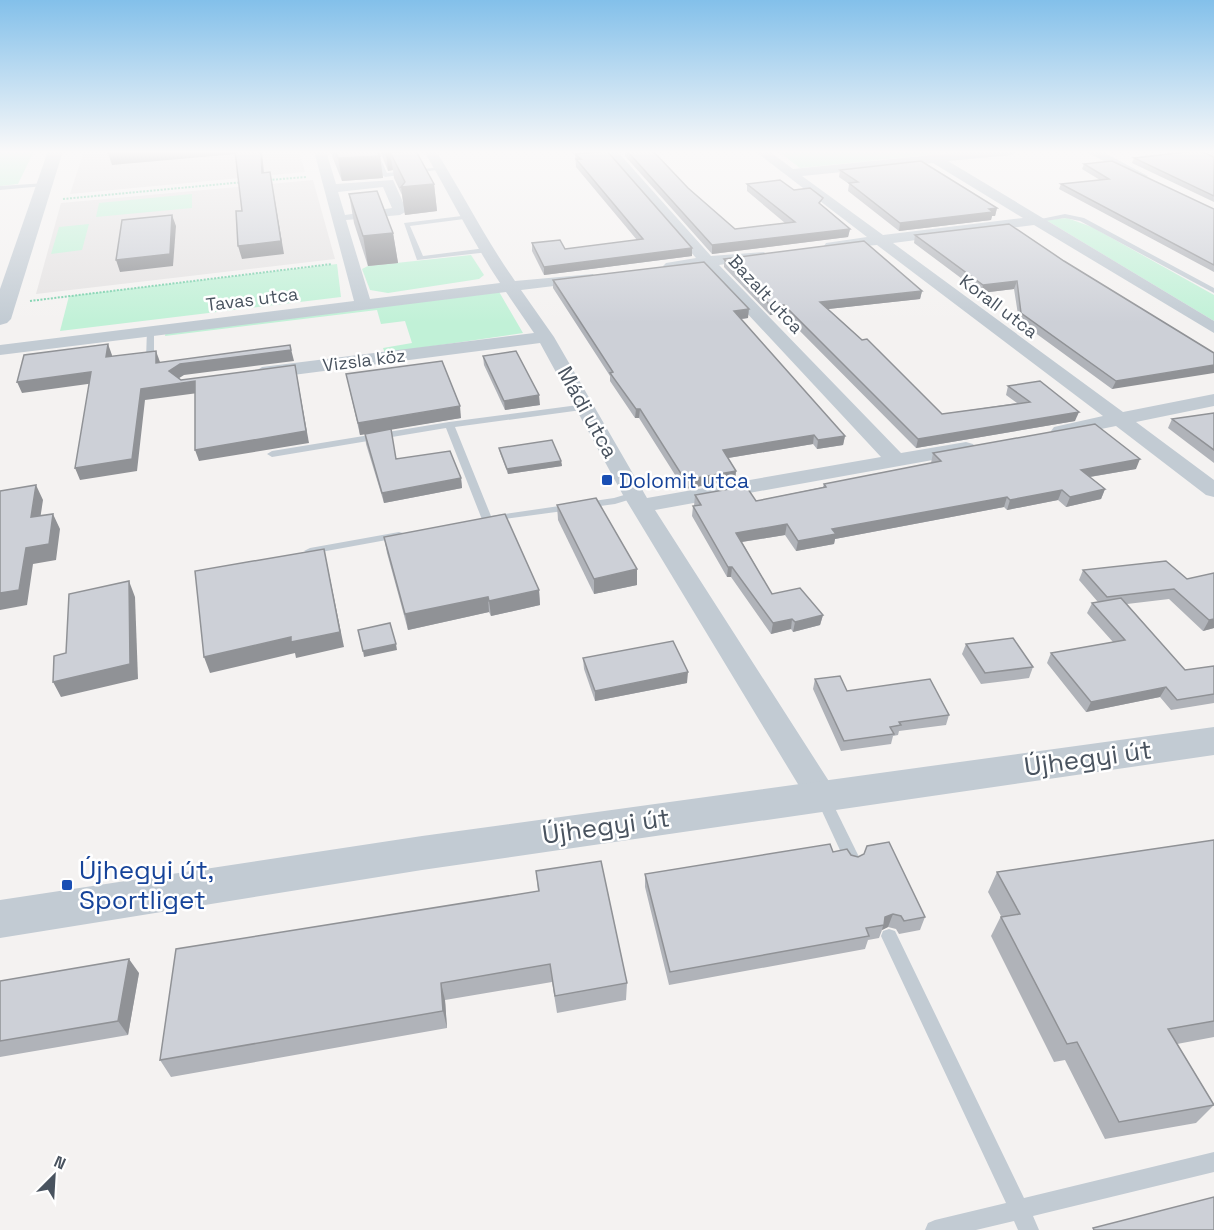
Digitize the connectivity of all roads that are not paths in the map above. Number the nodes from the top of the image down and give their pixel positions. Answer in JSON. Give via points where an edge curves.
{"nodes":[{"id":1,"x":43,"y":208,"type":"edge"},
{"id":2,"x":336,"y":208,"type":"edge"},
{"id":3,"x":399,"y":208,"type":"edge"},
{"id":4,"x":465,"y":208,"type":"edge"},
{"id":5,"x":661,"y":208,"type":"edge"},
{"id":6,"x":838,"y":208,"type":"edge"},
{"id":7,"x":1020,"y":208,"type":"edge"},
{"id":8,"x":470,"y":217,"type":"junction"},
{"id":9,"x":339,"y":218,"type":"junction"},
{"id":10,"x":1040,"y":220,"type":"junction"},
{"id":11,"x":880,"y":240,"type":"junction"},
{"id":12,"x":811,"y":248,"type":"edge"},
{"id":13,"x":486,"y":250,"type":"junction"},
{"id":14,"x":777,"y":253,"type":"edge"},
{"id":15,"x":708,"y":262,"type":"junction"},
{"id":16,"x":650,"y":269,"type":"edge"},
{"id":17,"x":603,"y":275,"type":"edge"},
{"id":18,"x":510,"y":287,"type":"junction"},
{"id":19,"x":1214,"y":291,"type":"edge"},
{"id":20,"x":363,"y":305,"type":"junction"},
{"id":21,"x":0,"y":319,"type":"edge"},
{"id":22,"x":1214,"y":328,"type":"edge"},
{"id":23,"x":150,"y":332,"type":"junction"},
{"id":24,"x":545,"y":337,"type":"junction"},
{"id":25,"x":0,"y":350,"type":"edge"},
{"id":26,"x":150,"y":359,"type":"edge"},
{"id":27,"x":242,"y":376,"type":"edge"},
{"id":28,"x":1214,"y":400,"type":"edge"},
{"id":29,"x":586,"y":407,"type":"junction"},
{"id":30,"x":1119,"y":421,"type":"junction"},
{"id":31,"x":449,"y":425,"type":"junction"},
{"id":32,"x":1037,"y":436,"type":"edge"},
{"id":33,"x":990,"y":444,"type":"edge"},
{"id":34,"x":272,"y":454,"type":"edge"},
{"id":35,"x":897,"y":460,"type":"junction"},
{"id":36,"x":1214,"y":490,"type":"edge"},
{"id":37,"x":638,"y":501,"type":"junction"},
{"id":38,"x":407,"y":534,"type":"edge"},
{"id":39,"x":292,"y":555,"type":"edge"},
{"id":40,"x":1214,"y":741,"type":"edge"},
{"id":41,"x":821,"y":795,"type":"junction"},
{"id":42,"x":853,"y":861,"type":"edge"},
{"id":43,"x":0,"y":919,"type":"edge"},
{"id":44,"x":889,"y":936,"type":"dead end"},
{"id":45,"x":1214,"y":1162,"type":"edge"},
{"id":46,"x":1019,"y":1209,"type":"junction"},
{"id":47,"x":935,"y":1230,"type":"edge"},
{"id":48,"x":1029,"y":1230,"type":"edge"}],
"edges":[{"from":1,"to":21,"type":"street"},
{"from":2,"to":9,"type":"street"},
{"from":3,"to":9,"type":"street"},
{"from":4,"to":8,"type":"street","name":"Mádi utca"},
{"from":5,"to":15,"type":"street","name":"Bazalt utca"},
{"from":6,"to":11,"type":"street","name":"Korall utca"},
{"from":7,"to":10,"type":"street"},
{"from":8,"to":13,"type":"street","name":"Mádi utca"},
{"from":8,"to":13,"type":"lane","via":[[406,224],[420,258]]},
{"from":9,"to":20,"type":"street"},
{"from":10,"to":11,"type":"street"},
{"from":10,"to":19,"type":"lane","via":[[1065,216],[1082,219]]},
{"from":10,"to":22,"type":"street"},
{"from":11,"to":12,"type":"street"},
{"from":11,"to":30,"type":"street","name":"Korall utca"},
{"from":13,"to":18,"type":"street","name":"Mádi utca"},
{"from":14,"to":15,"type":"street"},
{"from":15,"to":16,"type":"street"},
{"from":15,"to":35,"type":"street","name":"Bazalt utca"},
{"from":17,"to":18,"type":"street","name":"Tavas utca"},
{"from":18,"to":20,"type":"street","name":"Tavas utca"},
{"from":18,"to":24,"type":"street","name":"Mádi utca"},
{"from":20,"to":23,"type":"street","name":"Tavas utca"},
{"from":23,"to":25,"type":"street","name":"Tavas utca"},
{"from":23,"to":26,"type":"lane"},
{"from":24,"to":27,"type":"street","name":"Vizsla köz"},
{"from":24,"to":29,"type":"street","name":"Mádi utca"},
{"from":28,"to":30,"type":"street"},
{"from":29,"to":31,"type":"lane"},
{"from":29,"to":37,"type":"street","name":"Mádi utca"},
{"from":30,"to":32,"type":"street"},
{"from":30,"to":36,"type":"street","name":"Korall utca"},
{"from":31,"to":34,"type":"lane"},
{"from":31,"to":37,"type":"lane","via":[[481,521]]},
{"from":33,"to":35,"type":"street"},
{"from":35,"to":37,"type":"street"},
{"from":37,"to":41,"type":"street","name":"Mádi utca"},
{"from":38,"to":39,"type":"lane"},
{"from":40,"to":41,"type":"street","name":"Újhegyi út"},
{"from":41,"to":42,"type":"lane"},
{"from":41,"to":43,"type":"street","name":"Újhegyi út"},
{"from":44,"to":46,"type":"lane"},
{"from":45,"to":46,"type":"lane"},
{"from":46,"to":47,"type":"lane"},
{"from":46,"to":48,"type":"lane"}]}
